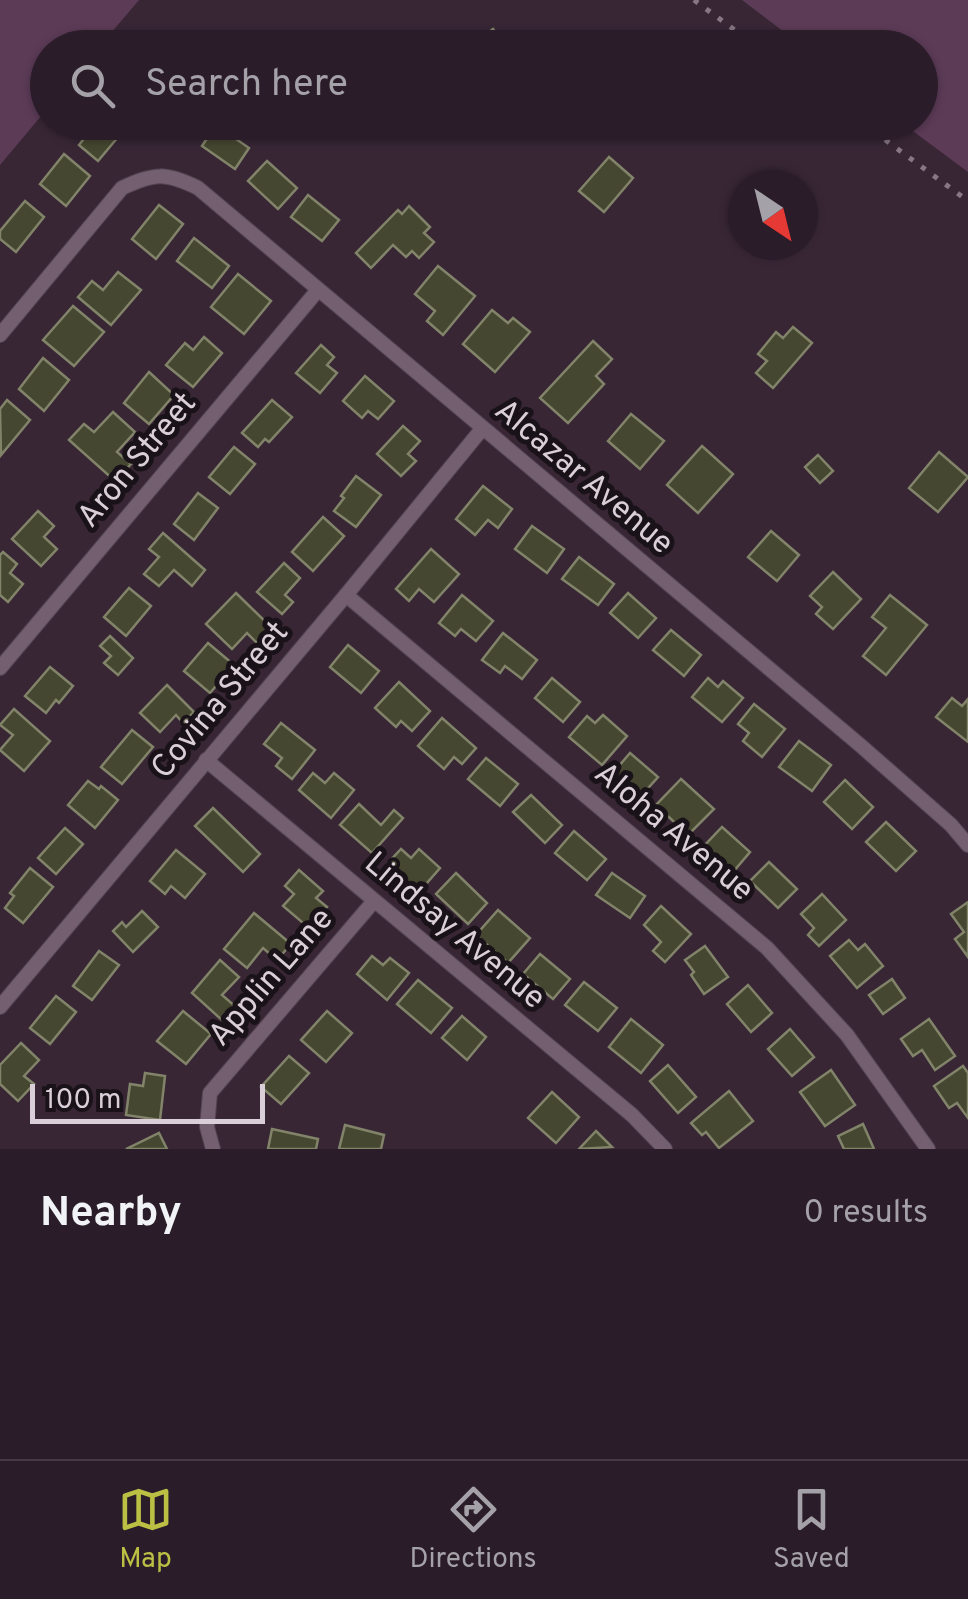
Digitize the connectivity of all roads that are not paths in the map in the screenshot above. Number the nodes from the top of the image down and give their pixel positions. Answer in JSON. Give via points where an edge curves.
{"nodes":[{"id":1,"x":318,"y":290,"type":"junction"},
{"id":2,"x":0,"y":335,"type":"edge"},
{"id":3,"x":482,"y":429,"type":"junction"},
{"id":4,"x":346,"y":595,"type":"junction"},
{"id":5,"x":0,"y":668,"type":"edge"},
{"id":6,"x":206,"y":760,"type":"junction"},
{"id":7,"x":968,"y":845,"type":"edge"},
{"id":8,"x":374,"y":901,"type":"junction"},
{"id":9,"x":0,"y":1007,"type":"edge"},
{"id":10,"x":212,"y":1149,"type":"edge"},
{"id":11,"x":665,"y":1149,"type":"edge"},
{"id":12,"x":928,"y":1149,"type":"edge"}],
"edges":[{"from":1,"to":2,"type":"street","name":"Alcazar Avenue","via":[[198,188],[151,175],[122,188]]},
{"from":1,"to":3,"type":"street","name":"Alcazar Avenue"},
{"from":1,"to":5,"type":"street","name":"Aron Street"},
{"from":3,"to":4,"type":"street","name":"Covina Street"},
{"from":3,"to":7,"type":"street","name":"Alcazar Avenue","via":[[860,745]]},
{"from":4,"to":6,"type":"street","name":"Covina Street"},
{"from":4,"to":12,"type":"street","name":"Aloha Avenue","via":[[768,948],[847,1034]]},
{"from":6,"to":8,"type":"street","name":"Lindsay Avenue"},
{"from":6,"to":9,"type":"street","name":"Covina Street"},
{"from":8,"to":10,"type":"street","name":"Applin Lane","via":[[210,1093]]},
{"from":8,"to":11,"type":"street","name":"Lindsay Avenue"}]}
